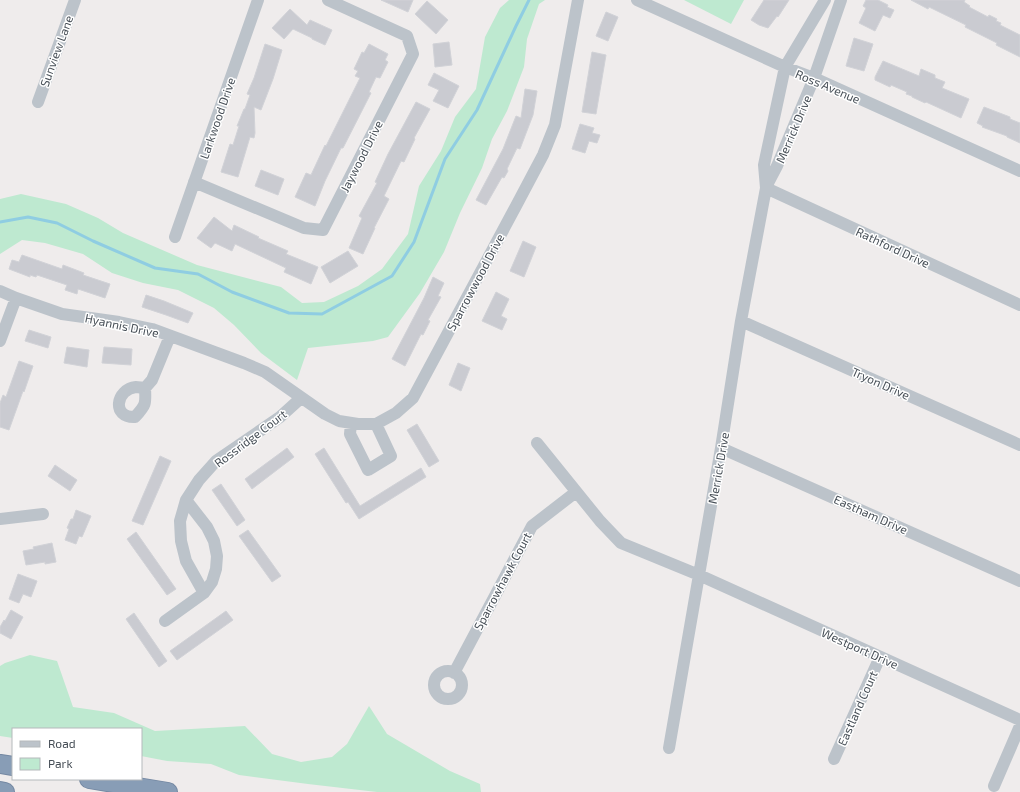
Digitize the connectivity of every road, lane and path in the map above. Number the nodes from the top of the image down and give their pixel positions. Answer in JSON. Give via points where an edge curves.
{"nodes":[{"id":1,"x":75,"y":0,"type":"edge"},
{"id":2,"x":258,"y":0,"type":"edge"},
{"id":3,"x":328,"y":0,"type":"edge"},
{"id":4,"x":578,"y":0,"type":"edge"},
{"id":5,"x":637,"y":0,"type":"edge"},
{"id":6,"x":825,"y":0,"type":"edge"},
{"id":7,"x":841,"y":0,"type":"edge"},
{"id":8,"x":784,"y":67,"type":"junction"},
{"id":9,"x":814,"y":78,"type":"junction"},
{"id":10,"x":38,"y":102,"type":"dead end"},
{"id":11,"x":1020,"y":171,"type":"edge"},
{"id":12,"x":194,"y":182,"type":"junction"},
{"id":13,"x":766,"y":188,"type":"junction"},
{"id":14,"x":175,"y":237,"type":"dead end"},
{"id":15,"x":0,"y":292,"type":"edge"},
{"id":16,"x":16,"y":298,"type":"junction"},
{"id":17,"x":1020,"y":305,"type":"edge"},
{"id":18,"x":741,"y":321,"type":"junction"},
{"id":19,"x":170,"y":336,"type":"junction"},
{"id":20,"x":0,"y":342,"type":"edge"},
{"id":21,"x":265,"y":372,"type":"joint"},
{"id":22,"x":145,"y":388,"type":"dead end"},
{"id":23,"x":301,"y":398,"type":"junction"},
{"id":24,"x":351,"y":423,"type":"junction"},
{"id":25,"x":376,"y":424,"type":"junction"},
{"id":26,"x":537,"y":443,"type":"dead end"},
{"id":27,"x":1020,"y":445,"type":"edge"},
{"id":28,"x":721,"y":448,"type":"junction"},
{"id":29,"x":576,"y":492,"type":"junction"},
{"id":30,"x":186,"y":500,"type":"junction"},
{"id":31,"x":43,"y":514,"type":"dead end"},
{"id":32,"x":0,"y":520,"type":"edge"},
{"id":33,"x":699,"y":576,"type":"junction"},
{"id":34,"x":1020,"y":581,"type":"edge"},
{"id":35,"x":204,"y":593,"type":"junction"},
{"id":36,"x":165,"y":621,"type":"dead end"},
{"id":37,"x":880,"y":657,"type":"junction"},
{"id":38,"x":454,"y":673,"type":"dead end"},
{"id":39,"x":1020,"y":720,"type":"edge"},
{"id":40,"x":1020,"y":726,"type":"edge"},
{"id":41,"x":669,"y":748,"type":"dead end"},
{"id":42,"x":834,"y":760,"type":"dead end"},
{"id":43,"x":0,"y":764,"type":"edge"},
{"id":44,"x":12,"y":766,"type":"edge"},
{"id":45,"x":95,"y":780,"type":"edge"},
{"id":46,"x":994,"y":786,"type":"dead end"},
{"id":47,"x":0,"y":791,"type":"edge"},
{"id":48,"x":5,"y":792,"type":"edge"},
{"id":49,"x":168,"y":792,"type":"edge"}],
"edges":[{"from":1,"to":10,"type":"street","name":"Sunview Lane"},
{"from":2,"to":12,"type":"street","name":"Larkwood Drive"},
{"from":3,"to":12,"type":"street","name":"Jaywood Drive","via":[[407,36],[413,54],[323,230],[304,228]]},
{"from":4,"to":25,"type":"street","name":"Sparrowwood Drive","via":[[555,125],[543,155],[413,398],[396,413]]},
{"from":5,"to":8,"type":"street","name":"Ross Avenue"},
{"from":6,"to":8,"type":"street","name":"Merrick Drive"},
{"from":7,"to":9,"type":"street","name":"Merrick Drive"},
{"from":8,"to":9,"type":"street","name":"Ross Avenue"},
{"from":8,"to":13,"type":"street","name":"Merrick Drive","via":[[764,165]]},
{"from":9,"to":11,"type":"street","name":"Ross Avenue"},
{"from":9,"to":13,"type":"street","name":"Merrick Drive"},
{"from":12,"to":14,"type":"street","name":"Larkwood Drive"},
{"from":13,"to":17,"type":"street","name":"Rathford Drive"},
{"from":13,"to":18,"type":"street","name":"Merrick Drive"},
{"from":15,"to":16,"type":"street","name":"Hyannis Drive"},
{"from":16,"to":19,"type":"street","name":"Hyannis Drive","via":[[62,314],[152,329]]},
{"from":16,"to":20,"type":"street"},
{"from":18,"to":27,"type":"street","name":"Tryon Drive"},
{"from":18,"to":28,"type":"street","name":"Merrick Drive"},
{"from":19,"to":21,"type":"street","name":"Hyannis Drive"},
{"from":19,"to":22,"type":"street","via":[[152,380]]},
{"from":21,"to":23,"type":"street","name":"Sparrowwood Drive"},
{"from":23,"to":24,"type":"street","name":"Sparrowwood Drive","via":[[324,414]]},
{"from":23,"to":30,"type":"street","name":"Rossridge Court","via":[[280,417],[216,461]]},
{"from":24,"to":25,"type":"street","name":"Sparrowwood Drive"},
{"from":24,"to":25,"type":"street","via":[[350,434],[368,470],[391,456]]},
{"from":26,"to":29,"type":"street"},
{"from":28,"to":33,"type":"street","name":"Merrick Drive"},
{"from":28,"to":34,"type":"street","name":"Eastham Drive"},
{"from":29,"to":33,"type":"street","via":[[621,543]]},
{"from":29,"to":38,"type":"street","name":"Sparrowhawk Court","via":[[532,526]]},
{"from":30,"to":35,"type":"street","name":"Rossridge Court","via":[[180,522],[181,541],[186,561]]},
{"from":30,"to":35,"type":"street","via":[[207,527],[218,556],[212,582]]},
{"from":31,"to":32,"type":"street"},
{"from":33,"to":37,"type":"street","name":"Westport Drive"},
{"from":33,"to":41,"type":"street","name":"Merrick Drive"},
{"from":35,"to":36,"type":"street"},
{"from":37,"to":39,"type":"street","name":"Westport Drive"},
{"from":37,"to":42,"type":"street","name":"Eastland Court"},
{"from":40,"to":46,"type":"street"},
{"from":43,"to":44,"type":"highway"},
{"from":45,"to":49,"type":"highway"},
{"from":47,"to":48,"type":"highway"}]}
